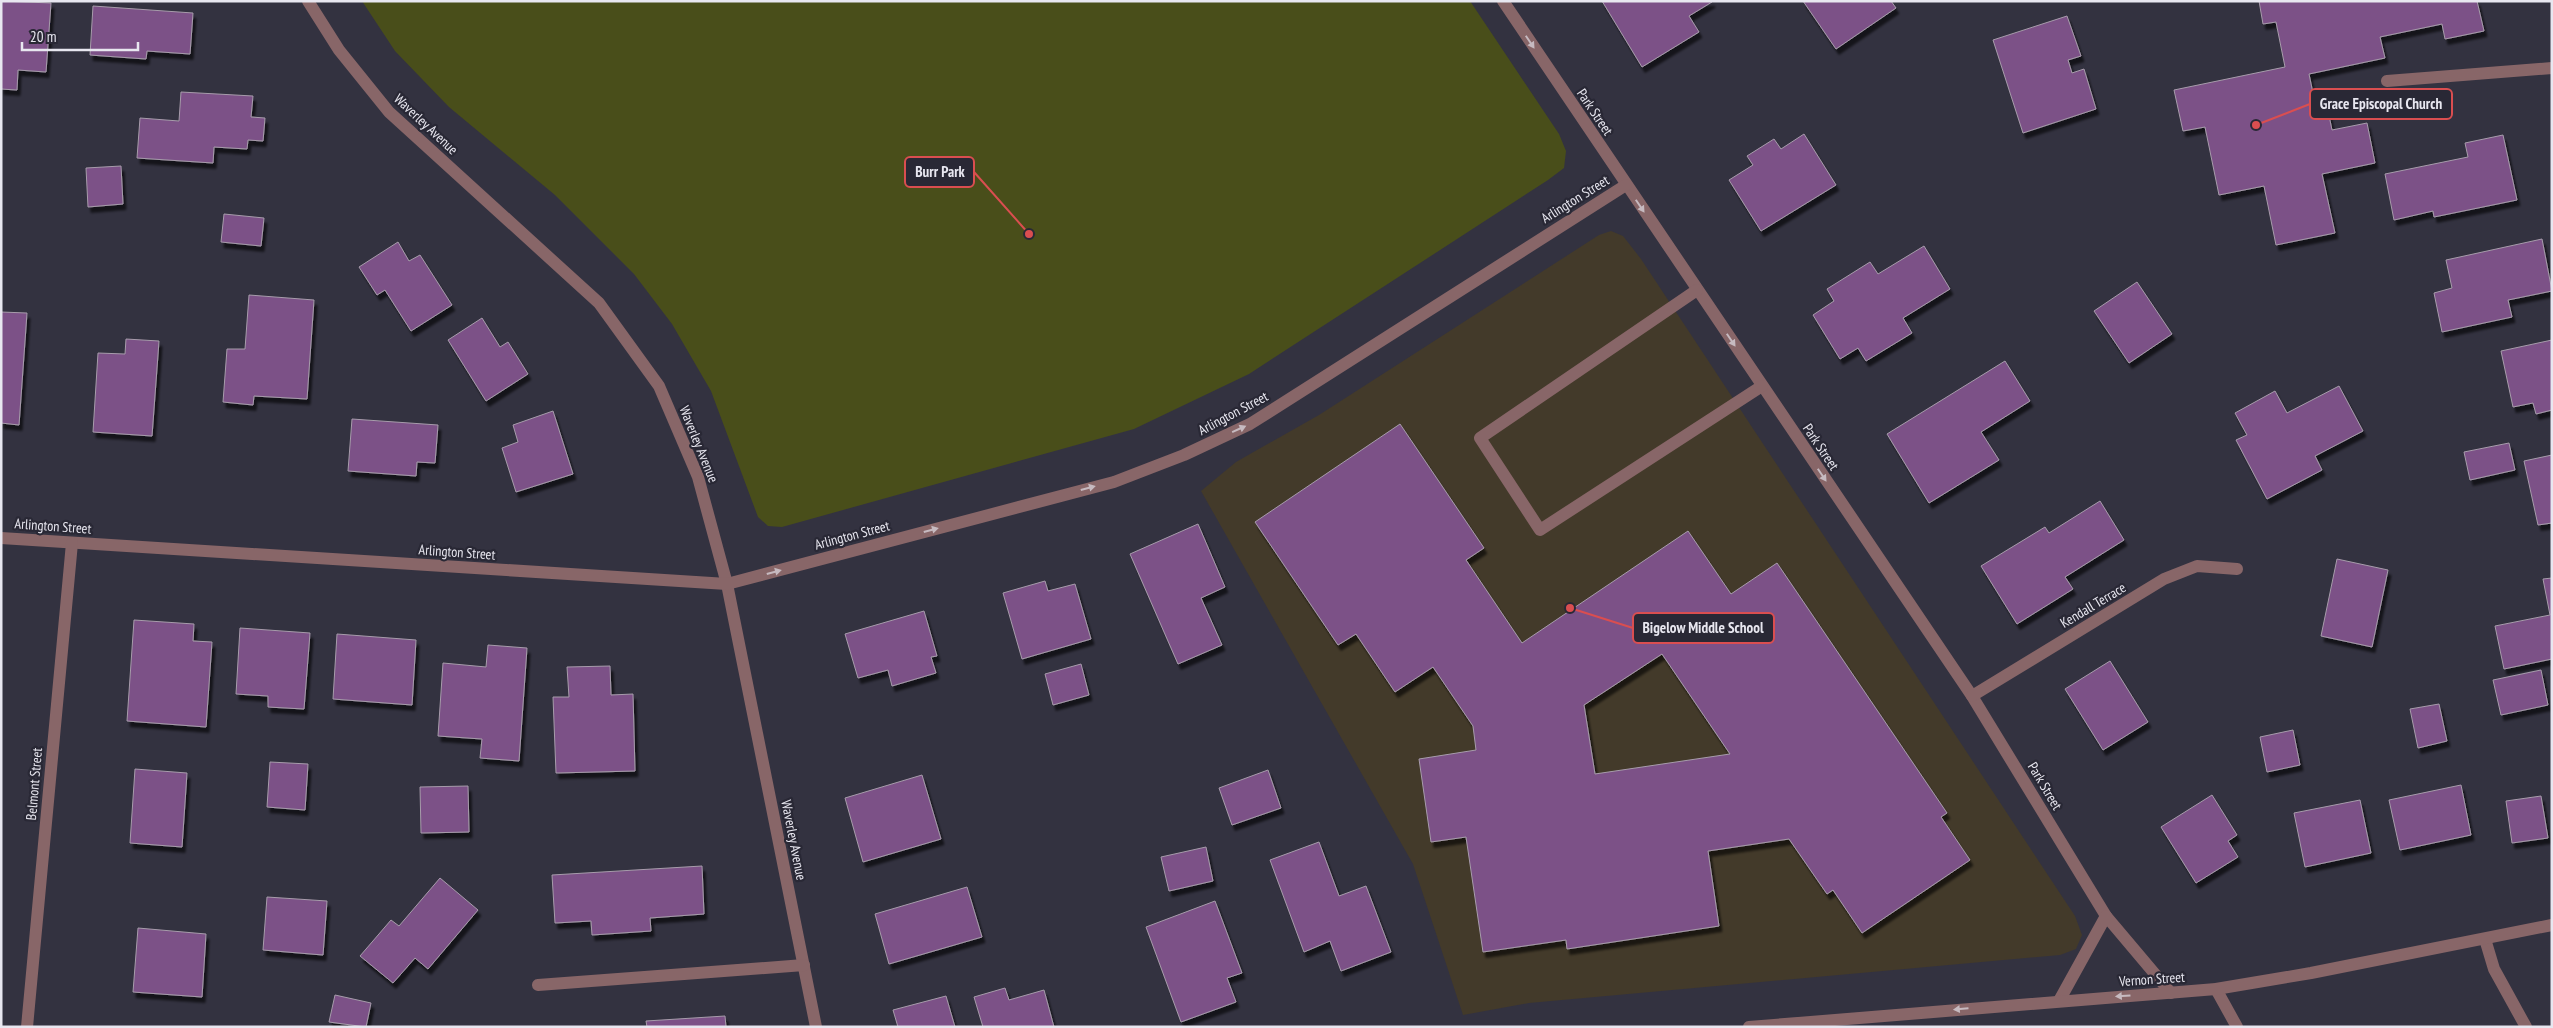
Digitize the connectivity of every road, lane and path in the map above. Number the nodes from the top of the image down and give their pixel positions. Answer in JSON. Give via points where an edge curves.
{"nodes":[{"id":1,"x":308,"y":1,"type":"edge"},
{"id":2,"x":1503,"y":1,"type":"edge"},
{"id":3,"x":2552,"y":68,"type":"edge"},
{"id":4,"x":2387,"y":81,"type":"dead end"},
{"id":5,"x":1626,"y":184,"type":"junction"},
{"id":6,"x":1697,"y":290,"type":"junction"},
{"id":7,"x":1762,"y":386,"type":"junction"},
{"id":8,"x":1,"y":538,"type":"edge"},
{"id":9,"x":72,"y":543,"type":"junction"},
{"id":10,"x":2237,"y":569,"type":"dead end"},
{"id":11,"x":727,"y":584,"type":"junction"},
{"id":12,"x":1972,"y":696,"type":"junction"},
{"id":13,"x":2106,"y":916,"type":"junction"},
{"id":14,"x":2552,"y":925,"type":"edge"},
{"id":15,"x":2485,"y":939,"type":"junction"},
{"id":16,"x":804,"y":966,"type":"junction"},
{"id":17,"x":538,"y":986,"type":"dead end"},
{"id":18,"x":2216,"y":988,"type":"junction"},
{"id":19,"x":2171,"y":993,"type":"junction"},
{"id":20,"x":2058,"y":1001,"type":"junction"},
{"id":21,"x":27,"y":1027,"type":"edge"},
{"id":22,"x":816,"y":1027,"type":"edge"},
{"id":23,"x":1749,"y":1027,"type":"edge"},
{"id":24,"x":2237,"y":1027,"type":"edge"},
{"id":25,"x":2526,"y":1027,"type":"edge"}],
"edges":[{"from":1,"to":11,"type":"street","name":"Waverley Avenue","via":[[339,50],[388,112],[599,303],[660,386],[698,478]]},
{"from":2,"to":5,"type":"street","name":"Park Street","one_way":true},
{"from":3,"to":4,"type":"street"},
{"from":5,"to":6,"type":"street","name":"Park Street","one_way":true},
{"from":11,"to":5,"type":"street","name":"Arlington Street","one_way":true,"via":[[1114,482],[1184,455],[1250,424]]},
{"from":6,"to":7,"type":"street","name":"Park Street","one_way":true},
{"from":6,"to":7,"type":"street","via":[[1480,438],[1540,530]]},
{"from":7,"to":12,"type":"street","name":"Park Street","one_way":true},
{"from":8,"to":9,"type":"street","name":"Arlington Street"},
{"from":9,"to":11,"type":"street","name":"Arlington Street"},
{"from":9,"to":21,"type":"street","name":"Belmont Street"},
{"from":10,"to":12,"type":"street","name":"Kendall Terrace","via":[[2197,566],[2164,579]]},
{"from":11,"to":16,"type":"street","name":"Waverley Avenue"},
{"from":12,"to":13,"type":"street","name":"Park Street"},
{"from":13,"to":19,"type":"street","name":"Park Street"},
{"from":13,"to":20,"type":"street"},
{"from":14,"to":15,"type":"street","name":"Vernon Street"},
{"from":15,"to":18,"type":"street","name":"Vernon Street","via":[[2311,974]]},
{"from":15,"to":25,"type":"street","via":[[2494,969]]},
{"from":16,"to":17,"type":"street"},
{"from":16,"to":22,"type":"street","name":"Waverley Avenue"},
{"from":18,"to":19,"type":"street","name":"Vernon Street"},
{"from":18,"to":24,"type":"street"},
{"from":19,"to":20,"type":"street","name":"Vernon Street","one_way":true},
{"from":20,"to":23,"type":"street","name":"Vernon Street","one_way":true}]}
